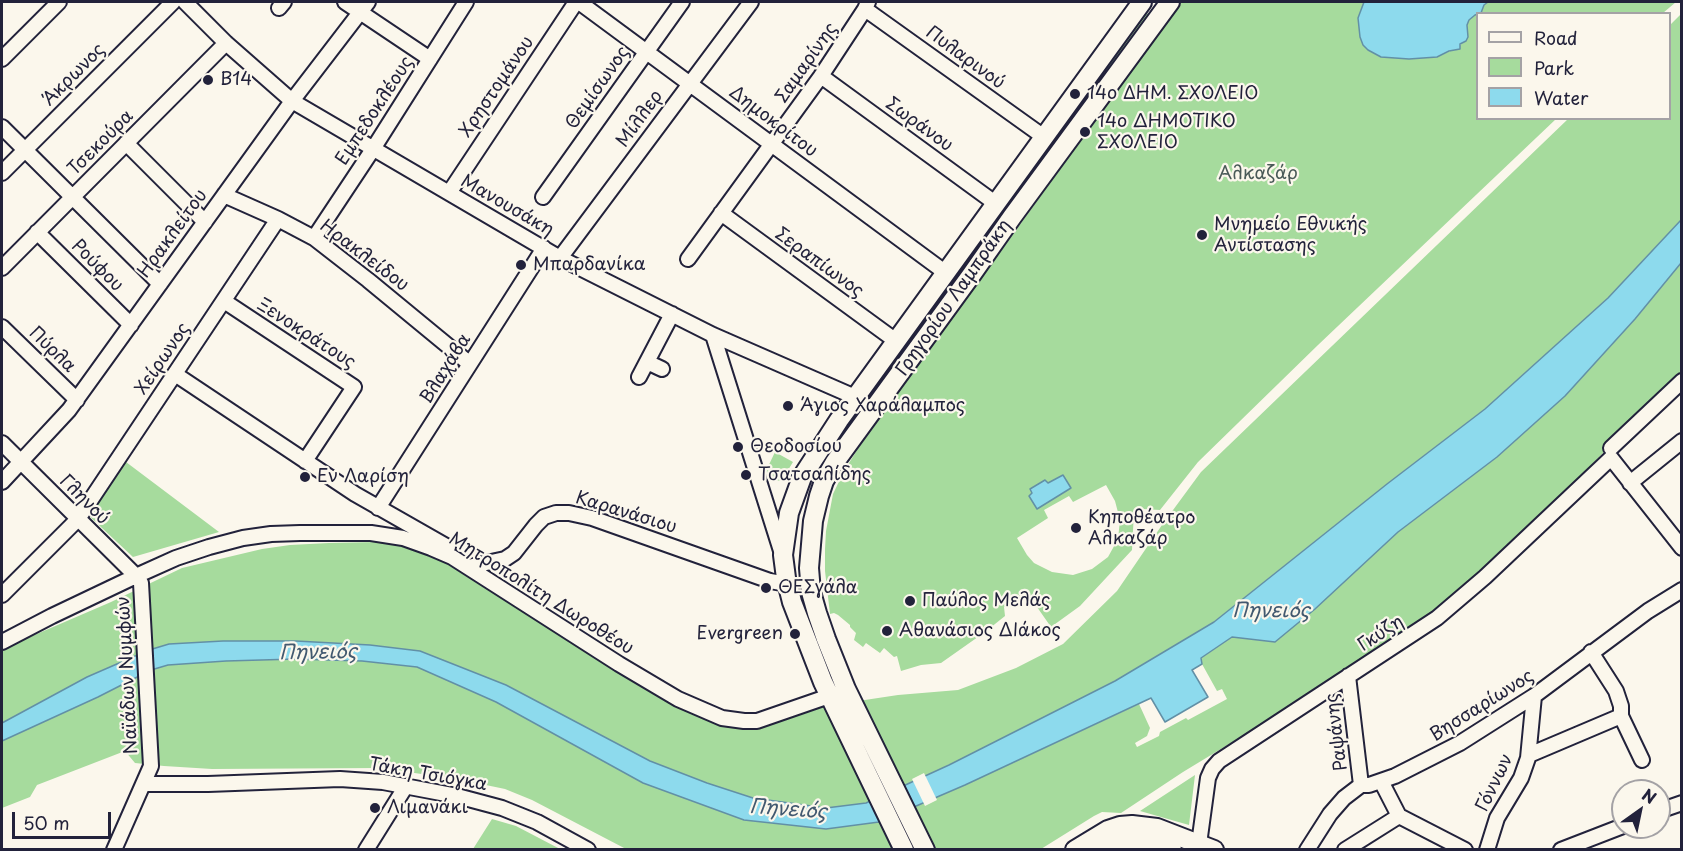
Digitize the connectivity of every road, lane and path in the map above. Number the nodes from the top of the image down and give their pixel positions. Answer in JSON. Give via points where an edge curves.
{"nodes":[{"id":1,"x":59,"y":2,"type":"edge"},
{"id":2,"x":173,"y":2,"type":"edge"},
{"id":3,"x":345,"y":2,"type":"edge"},
{"id":4,"x":466,"y":2,"type":"edge"},
{"id":5,"x":577,"y":2,"type":"edge"},
{"id":6,"x":682,"y":2,"type":"edge"},
{"id":7,"x":751,"y":2,"type":"edge"},
{"id":8,"x":1142,"y":2,"type":"edge"},
{"id":9,"x":191,"y":4,"type":"edge"},
{"id":10,"x":867,"y":5,"type":"edge"},
{"id":11,"x":1161,"y":5,"type":"edge"},
{"id":12,"x":364,"y":7,"type":"edge"},
{"id":13,"x":226,"y":43,"type":"junction"},
{"id":14,"x":646,"y":51,"type":"junction"},
{"id":15,"x":2,"y":59,"type":"edge"},
{"id":16,"x":430,"y":59,"type":"junction"},
{"id":17,"x":821,"y":76,"type":"junction"},
{"id":18,"x":690,"y":82,"type":"junction"},
{"id":19,"x":292,"y":101,"type":"junction"},
{"id":20,"x":2,"y":127,"type":"edge"},
{"id":21,"x":1044,"y":137,"type":"junction"},
{"id":22,"x":126,"y":143,"type":"junction"},
{"id":23,"x":771,"y":144,"type":"junction"},
{"id":24,"x":373,"y":149,"type":"junction"},
{"id":25,"x":25,"y":150,"type":"junction"},
{"id":26,"x":2,"y":173,"type":"edge"},
{"id":27,"x":448,"y":193,"type":"junction"},
{"id":28,"x":224,"y":195,"type":"junction"},
{"id":29,"x":72,"y":197,"type":"junction"},
{"id":30,"x":543,"y":197,"type":"dead end"},
{"id":31,"x":995,"y":203,"type":"junction"},
{"id":32,"x":722,"y":213,"type":"junction"},
{"id":33,"x":278,"y":219,"type":"junction"},
{"id":34,"x":205,"y":222,"type":"junction"},
{"id":35,"x":38,"y":232,"type":"junction"},
{"id":36,"x":314,"y":238,"type":"junction"},
{"id":37,"x":544,"y":248,"type":"junction"},
{"id":38,"x":560,"y":258,"type":"junction"},
{"id":39,"x":688,"y":260,"type":"dead end"},
{"id":40,"x":2,"y":268,"type":"edge"},
{"id":41,"x":945,"y":273,"type":"junction"},
{"id":42,"x":160,"y":284,"type":"junction"},
{"id":43,"x":224,"y":301,"type":"junction"},
{"id":44,"x":672,"y":314,"type":"junction"},
{"id":45,"x":131,"y":325,"type":"junction"},
{"id":46,"x":2,"y":327,"type":"edge"},
{"id":47,"x":713,"y":335,"type":"junction"},
{"id":48,"x":896,"y":341,"type":"junction"},
{"id":49,"x":647,"y":362,"type":"junction"},
{"id":50,"x":470,"y":364,"type":"junction"},
{"id":51,"x":662,"y":369,"type":"dead end"},
{"id":52,"x":175,"y":374,"type":"junction"},
{"id":53,"x":639,"y":377,"type":"dead end"},
{"id":54,"x":1682,"y":381,"type":"edge"},
{"id":55,"x":855,"y":397,"type":"junction"},
{"id":56,"x":77,"y":400,"type":"junction"},
{"id":57,"x":872,"y":412,"type":"junction"},
{"id":58,"x":1682,"y":441,"type":"edge"},
{"id":59,"x":2,"y":443,"type":"edge"},
{"id":60,"x":1611,"y":453,"type":"junction"},
{"id":61,"x":306,"y":461,"type":"junction"},
{"id":62,"x":21,"y":462,"type":"junction"},
{"id":63,"x":2,"y":482,"type":"edge"},
{"id":64,"x":1630,"y":483,"type":"junction"},
{"id":65,"x":378,"y":508,"type":"junction"},
{"id":66,"x":78,"y":519,"type":"junction"},
{"id":67,"x":1682,"y":548,"type":"edge"},
{"id":68,"x":783,"y":555,"type":"junction"},
{"id":69,"x":473,"y":566,"type":"junction"},
{"id":70,"x":138,"y":580,"type":"junction"},
{"id":71,"x":787,"y":584,"type":"junction"},
{"id":72,"x":1682,"y":590,"type":"edge"},
{"id":73,"x":2,"y":595,"type":"edge"},
{"id":74,"x":2,"y":642,"type":"edge"},
{"id":75,"x":1592,"y":652,"type":"junction"},
{"id":76,"x":1348,"y":676,"type":"junction"},
{"id":77,"x":840,"y":696,"type":"junction"},
{"id":78,"x":1534,"y":696,"type":"junction"},
{"id":79,"x":1621,"y":716,"type":"junction"},
{"id":80,"x":1528,"y":755,"type":"junction"},
{"id":81,"x":1642,"y":760,"type":"dead end"},
{"id":82,"x":1381,"y":781,"type":"junction"},
{"id":83,"x":143,"y":784,"type":"junction"},
{"id":84,"x":1361,"y":785,"type":"junction"},
{"id":85,"x":406,"y":786,"type":"junction"},
{"id":86,"x":1399,"y":816,"type":"junction"},
{"id":87,"x":1611,"y":830,"type":"edge"},
{"id":88,"x":1120,"y":834,"type":"junction"},
{"id":89,"x":573,"y":846,"type":"edge"},
{"id":90,"x":1207,"y":847,"type":"edge"},
{"id":91,"x":114,"y":849,"type":"edge"},
{"id":92,"x":366,"y":849,"type":"edge"},
{"id":93,"x":588,"y":849,"type":"edge"},
{"id":94,"x":904,"y":849,"type":"edge"},
{"id":95,"x":925,"y":849,"type":"edge"},
{"id":96,"x":1075,"y":849,"type":"edge"},
{"id":97,"x":1103,"y":849,"type":"edge"},
{"id":98,"x":1172,"y":849,"type":"edge"},
{"id":99,"x":1307,"y":849,"type":"edge"},
{"id":100,"x":1345,"y":849,"type":"edge"},
{"id":101,"x":1465,"y":849,"type":"edge"},
{"id":102,"x":1487,"y":849,"type":"edge"},
{"id":103,"x":1561,"y":849,"type":"edge"}],
"edges":[{"from":1,"to":15,"type":"street"},
{"from":2,"to":25,"type":"street","name":"Άκρωνος"},
{"from":3,"to":12,"type":"street"},
{"from":4,"to":16,"type":"street","name":"Εμπεδοκλέους"},
{"from":5,"to":14,"type":"street","name":"Δημοκρίτου"},
{"from":5,"to":27,"type":"street","name":"Χρηστομάνου"},
{"from":6,"to":14,"type":"street","name":"Θεμίσωνος"},
{"from":7,"to":18,"type":"street","name":"Μίλλερ"},
{"from":8,"to":21,"type":"main road","name":"Γρηγορίου Λαμπράκη"},
{"from":9,"to":13,"type":"street","name":"Μανουσάκη"},
{"from":10,"to":17,"type":"street","name":"Σαμαρίνης"},
{"from":10,"to":21,"type":"street","name":"Πυλαρινού"},
{"from":11,"to":57,"type":"main road","name":"Γρηγορίου Λαμπράκη"},
{"from":12,"to":16,"type":"street"},
{"from":12,"to":19,"type":"street","name":"Ηρακλείτου"},
{"from":13,"to":19,"type":"street","name":"Μανουσάκη"},
{"from":13,"to":22,"type":"street","name":"Τσεκούρα"},
{"from":14,"to":18,"type":"street","name":"Δημοκρίτου"},
{"from":14,"to":30,"type":"street","name":"Θεμίσωνος"},
{"from":16,"to":24,"type":"street","name":"Εμπεδοκλέους"},
{"from":17,"to":23,"type":"street","name":"Σαμαρίνης"},
{"from":17,"to":31,"type":"street","name":"Σωράνου"},
{"from":18,"to":23,"type":"street","name":"Δημοκρίτου"},
{"from":18,"to":38,"type":"street","name":"Μίλλερ"},
{"from":19,"to":24,"type":"street","name":"Μανουσάκη"},
{"from":19,"to":28,"type":"street","name":"Ηρακλείτου"},
{"from":20,"to":25,"type":"street"},
{"from":21,"to":31,"type":"main road","name":"Γρηγορίου Λαμπράκη"},
{"from":22,"to":29,"type":"street","name":"Τσεκούρα"},
{"from":22,"to":34,"type":"street"},
{"from":23,"to":32,"type":"street","name":"Σαμαρίνης"},
{"from":23,"to":41,"type":"street","name":"Δημοκρίτου"},
{"from":24,"to":27,"type":"street","name":"Μανουσάκη"},
{"from":24,"to":36,"type":"street","name":"Εμπεδοκλέους"},
{"from":25,"to":26,"type":"street","name":"Άκρωνος"},
{"from":25,"to":29,"type":"street"},
{"from":27,"to":37,"type":"street","name":"Μανουσάκη"},
{"from":28,"to":33,"type":"street","name":"Ηρακλείδου"},
{"from":28,"to":34,"type":"street","name":"Ηρακλείτου"},
{"from":29,"to":35,"type":"street","name":"Τσεκούρα"},
{"from":29,"to":42,"type":"street"},
{"from":31,"to":41,"type":"main road","name":"Γρηγορίου Λαμπράκη"},
{"from":32,"to":39,"type":"street","name":"Σαμαρίνης"},
{"from":32,"to":48,"type":"street","name":"Σεραπίωνος"},
{"from":33,"to":36,"type":"street","name":"Ηρακλείδου"},
{"from":33,"to":43,"type":"street","name":"Χείρωνος"},
{"from":34,"to":42,"type":"street","name":"Ηρακλείτου"},
{"from":35,"to":40,"type":"street","name":"Τσεκούρα"},
{"from":35,"to":45,"type":"street","name":"Ρούφου"},
{"from":36,"to":50,"type":"street","name":"Ηρακλείδου"},
{"from":37,"to":38,"type":"street","name":"Μανουσάκη"},
{"from":37,"to":50,"type":"street","name":"Βλαχάβα"},
{"from":38,"to":44,"type":"street","name":"Μανουσάκη"},
{"from":41,"to":48,"type":"main road","name":"Γρηγορίου Λαμπράκη"},
{"from":42,"to":45,"type":"street","name":"Ηρακλείτου"},
{"from":43,"to":52,"type":"street","name":"Χείρωνος"},
{"from":43,"to":61,"type":"street","name":"Ξενοκράτους","via":[[354,387]]},
{"from":44,"to":47,"type":"street","name":"Μανουσάκη"},
{"from":44,"to":49,"type":"street"},
{"from":45,"to":56,"type":"street","name":"Ηρακλείτου"},
{"from":46,"to":56,"type":"street","name":"Πύρλα"},
{"from":47,"to":55,"type":"street","name":"Μανουσάκη"},
{"from":47,"to":68,"type":"street"},
{"from":48,"to":55,"type":"main road","name":"Γρηγορίου Λαμπράκη"},
{"from":49,"to":51,"type":"street"},
{"from":49,"to":53,"type":"street"},
{"from":50,"to":65,"type":"street","name":"Βλαχάβα"},
{"from":52,"to":61,"type":"street","name":"Μητροπολίτη Δωροθέου"},
{"from":52,"to":66,"type":"street","name":"Χείρωνος"},
{"from":54,"to":60,"type":"street","name":"Γκύζη"},
{"from":55,"to":57,"type":"street","name":"Μανουσάκη"},
{"from":55,"to":68,"type":"main road","name":"Γρηγορίου Λαμπράκη","via":[[802,477],[789,513]]},
{"from":56,"to":62,"type":"street","name":"Ηρακλείτου"},
{"from":57,"to":77,"type":"main road","name":"Γρηγορίου Λαμπράκη","via":[[824,481],[814,514],[809,579]]},
{"from":58,"to":64,"type":"street"},
{"from":59,"to":62,"type":"street","name":"Γληνού"},
{"from":60,"to":64,"type":"street"},
{"from":60,"to":76,"type":"street","name":"Γκύζη","via":[[1445,612]]},
{"from":61,"to":65,"type":"street","name":"Μητροπολίτη Δωροθέου"},
{"from":62,"to":63,"type":"street","name":"Ηρακλείτου"},
{"from":62,"to":66,"type":"street","name":"Γληνού"},
{"from":64,"to":67,"type":"street"},
{"from":65,"to":69,"type":"street","name":"Μητροπολίτη Δωροθέου"},
{"from":66,"to":70,"type":"street","name":"Γληνού"},
{"from":66,"to":73,"type":"street","name":"Χείρωνος"},
{"from":68,"to":71,"type":"main road","name":"Γρηγορίου Λαμπράκη"},
{"from":69,"to":70,"type":"street","name":"Μητροπολίτη Δωροθέου","via":[[394,536],[293,533],[261,535],[184,555]]},
{"from":69,"to":71,"type":"street","name":"Καρανάσιου","via":[[502,561],[512,555],[544,517],[569,513]]},
{"from":69,"to":77,"type":"street","name":"Μητροπολίτη Δωροθέου","via":[[619,664],[678,699],[722,717],[757,721]]},
{"from":70,"to":74,"type":"street","name":"Μητροπολίτη Δωροθέου","via":[[74,605]]},
{"from":70,"to":83,"type":"street","name":"Ναϊάδων Νυμφών","via":[[151,766]]},
{"from":71,"to":77,"type":"main road","name":"Γρηγορίου Λαμπράκη","via":[[802,629]]},
{"from":72,"to":75,"type":"street","name":"Βησσαρίωνος"},
{"from":75,"to":78,"type":"street","name":"Βησσαρίωνος"},
{"from":75,"to":79,"type":"street","via":[[1616,691]]},
{"from":76,"to":84,"type":"street","name":"Ραψάνης"},
{"from":76,"to":90,"type":"street","name":"Γκύζη","via":[[1214,766],[1207,786]]},
{"from":77,"to":94,"type":"main road","name":"Γρηγορίου Λαμπράκη"},
{"from":77,"to":95,"type":"main road","name":"Γρηγορίου Λαμπράκη"},
{"from":78,"to":80,"type":"street","name":"Γόννων"},
{"from":78,"to":82,"type":"street","name":"Βησσαρίωνος","via":[[1453,747]]},
{"from":79,"to":80,"type":"street"},
{"from":79,"to":81,"type":"street"},
{"from":80,"to":102,"type":"street","name":"Γόννων","via":[[1521,778],[1497,818]]},
{"from":82,"to":84,"type":"street","name":"Βησσαρίωνος"},
{"from":82,"to":86,"type":"street"},
{"from":83,"to":85,"type":"street","name":"Τάκη Τσιόγκα","via":[[340,779]]},
{"from":83,"to":91,"type":"street"},
{"from":84,"to":99,"type":"street","name":"Βησσαρίωνος","via":[[1330,814]]},
{"from":85,"to":89,"type":"street","name":"Τάκη Τσιόγκα","via":[[502,808],[537,822]]},
{"from":85,"to":92,"type":"street"},
{"from":86,"to":100,"type":"street"},
{"from":86,"to":101,"type":"street"},
{"from":87,"to":103,"type":"street"},
{"from":88,"to":90,"type":"main road","via":[[1132,825],[1151,827]]},
{"from":88,"to":96,"type":"main road","via":[[1103,832]]},
{"from":88,"to":97,"type":"main road"},
{"from":88,"to":98,"type":"main road"},
{"from":89,"to":93,"type":"street","name":"Τάκη Τσιόγκα"}]}
